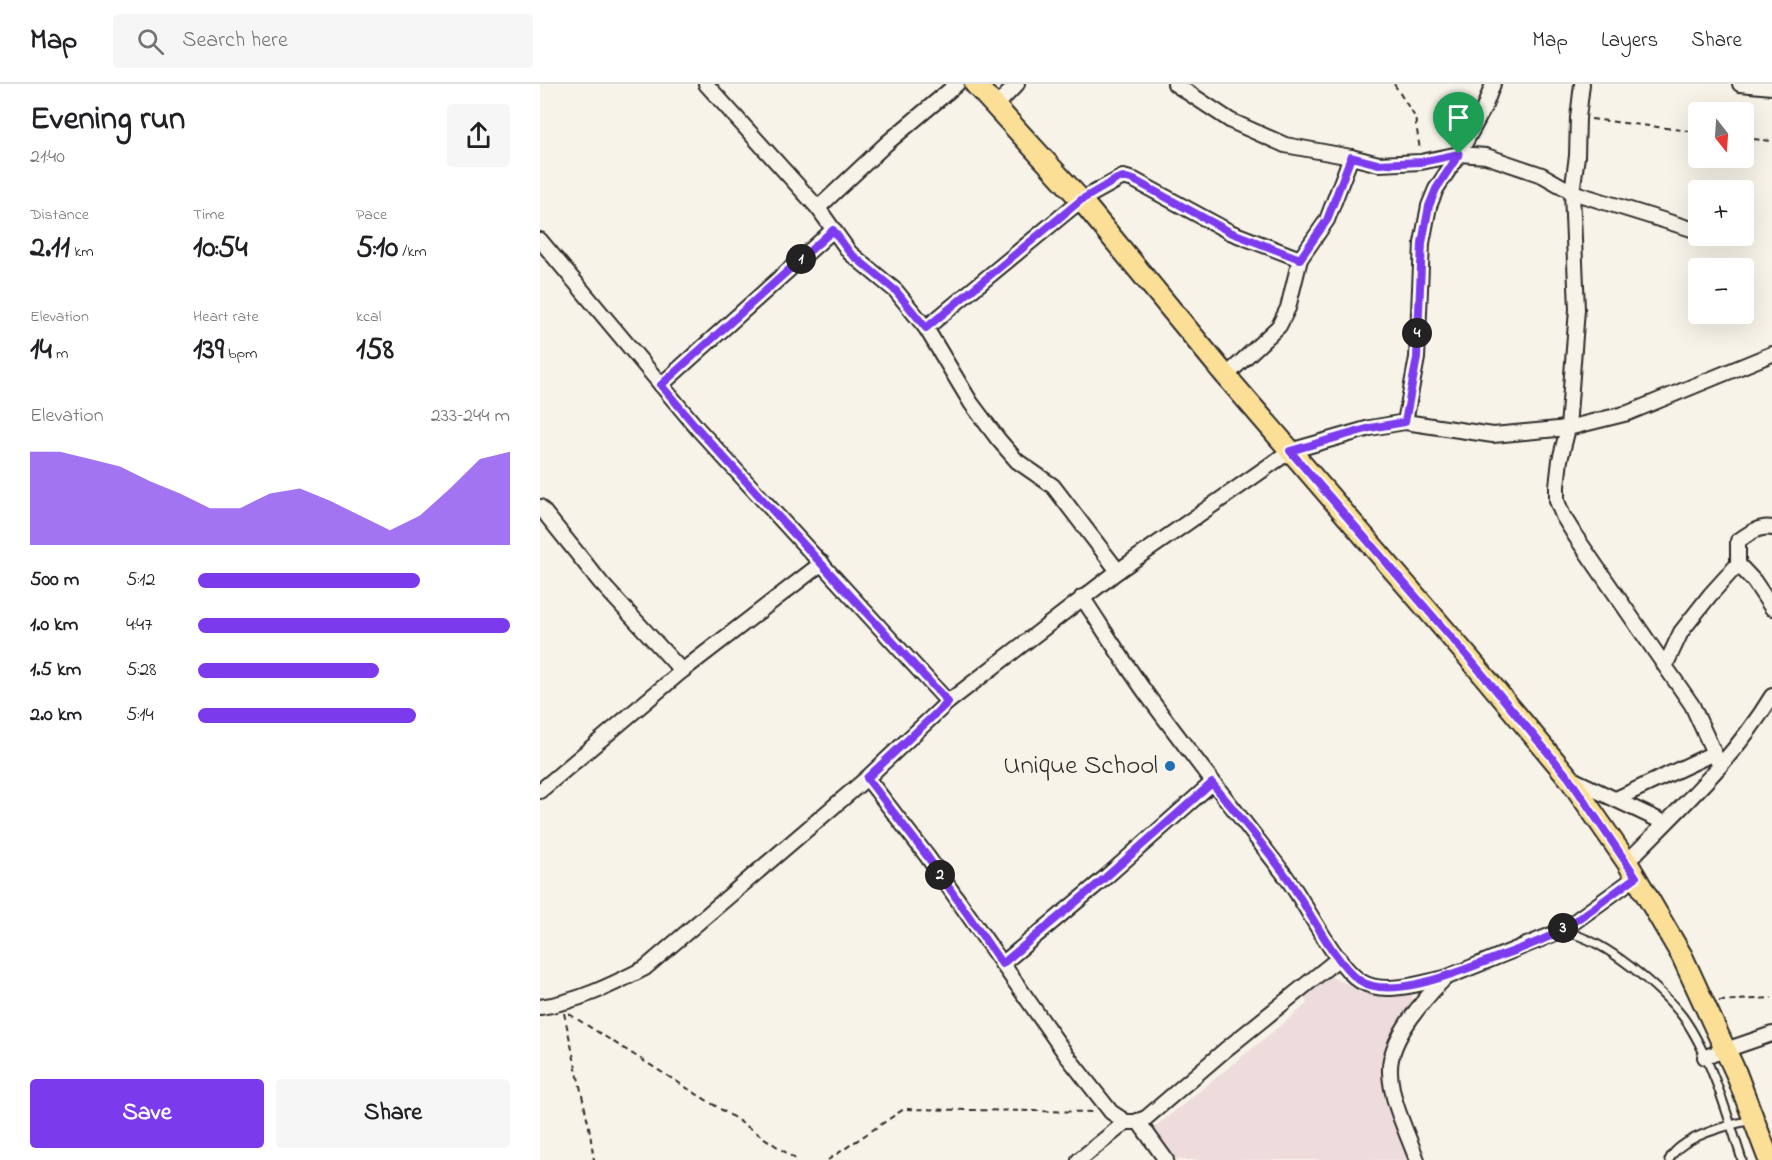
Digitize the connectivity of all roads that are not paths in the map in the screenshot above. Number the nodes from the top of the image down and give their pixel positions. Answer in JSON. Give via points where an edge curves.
{"nodes":[{"id":1,"x":706,"y":84,"type":"edge"},
{"id":2,"x":957,"y":84,"type":"edge"},
{"id":3,"x":975,"y":84,"type":"edge"},
{"id":4,"x":1017,"y":84,"type":"edge"},
{"id":5,"x":1175,"y":84,"type":"edge"},
{"id":6,"x":1493,"y":84,"type":"edge"},
{"id":7,"x":1582,"y":84,"type":"edge"},
{"id":8,"x":1740,"y":84,"type":"edge"},
{"id":9,"x":1772,"y":87,"type":"edge"},
{"id":10,"x":995,"y":108,"type":"junction"},
{"id":11,"x":1459,"y":154,"type":"junction"},
{"id":12,"x":1351,"y":157,"type":"junction"},
{"id":13,"x":1572,"y":192,"type":"junction"},
{"id":14,"x":1081,"y":200,"type":"junction"},
{"id":15,"x":818,"y":208,"type":"junction"},
{"id":16,"x":1688,"y":228,"type":"edge"},
{"id":17,"x":833,"y":230,"type":"junction"},
{"id":18,"x":540,"y":240,"type":"edge"},
{"id":19,"x":1300,"y":259,"type":"junction"},
{"id":20,"x":926,"y":328,"type":"junction"},
{"id":21,"x":1772,"y":354,"type":"edge"},
{"id":22,"x":1226,"y":376,"type":"junction"},
{"id":23,"x":661,"y":385,"type":"junction"},
{"id":24,"x":1405,"y":422,"type":"junction"},
{"id":25,"x":1568,"y":428,"type":"junction"},
{"id":26,"x":1290,"y":451,"type":"junction"},
{"id":27,"x":541,"y":511,"type":"edge"},
{"id":28,"x":1772,"y":528,"type":"edge"},
{"id":29,"x":822,"y":563,"type":"junction"},
{"id":30,"x":1738,"y":564,"type":"junction"},
{"id":31,"x":1118,"y":570,"type":"junction"},
{"id":32,"x":1082,"y":597,"type":"junction"},
{"id":33,"x":1772,"y":608,"type":"edge"},
{"id":34,"x":1666,"y":664,"type":"junction"},
{"id":35,"x":682,"y":672,"type":"junction"},
{"id":36,"x":1772,"y":696,"type":"edge"},
{"id":37,"x":948,"y":702,"type":"junction"},
{"id":38,"x":1717,"y":759,"type":"junction"},
{"id":39,"x":867,"y":778,"type":"junction"},
{"id":40,"x":1569,"y":778,"type":"junction"},
{"id":41,"x":1212,"y":783,"type":"junction"},
{"id":42,"x":540,"y":790,"type":"edge"},
{"id":43,"x":1616,"y":799,"type":"junction"},
{"id":44,"x":1665,"y":823,"type":"junction"},
{"id":45,"x":1631,"y":869,"type":"junction"},
{"id":46,"x":1560,"y":930,"type":"junction"},
{"id":47,"x":1339,"y":958,"type":"junction"},
{"id":48,"x":1002,"y":964,"type":"junction"},
{"id":49,"x":1445,"y":978,"type":"junction"},
{"id":50,"x":540,"y":1006,"type":"edge"},
{"id":51,"x":1768,"y":1038,"type":"edge"},
{"id":52,"x":1726,"y":1049,"type":"junction"},
{"id":53,"x":1705,"y":1057,"type":"junction"},
{"id":54,"x":1754,"y":1119,"type":"junction"},
{"id":55,"x":1132,"y":1121,"type":"junction"},
{"id":56,"x":1731,"y":1125,"type":"junction"},
{"id":57,"x":1079,"y":1160,"type":"edge"},
{"id":58,"x":1166,"y":1160,"type":"edge"},
{"id":59,"x":1417,"y":1160,"type":"edge"},
{"id":60,"x":1669,"y":1160,"type":"edge"},
{"id":61,"x":1742,"y":1160,"type":"edge"},
{"id":62,"x":1769,"y":1160,"type":"edge"}],
"edges":[{"from":1,"to":15,"type":"street"},
{"from":2,"to":15,"type":"street"},
{"from":3,"to":10,"type":"main road"},
{"from":4,"to":10,"type":"street"},
{"from":5,"to":12,"type":"street","via":[[1260,135],[1285,145]]},
{"from":6,"to":11,"type":"street"},
{"from":7,"to":13,"type":"street"},
{"from":8,"to":9,"type":"street"},
{"from":10,"to":14,"type":"main road"},
{"from":11,"to":12,"type":"street","via":[[1421,162],[1378,164]]},
{"from":11,"to":13,"type":"street","via":[[1486,156],[1542,175]]},
{"from":11,"to":24,"type":"street","via":[[1429,206],[1422,243],[1417,358]]},
{"from":12,"to":19,"type":"street","via":[[1327,220]]},
{"from":13,"to":16,"type":"street"},
{"from":13,"to":25,"type":"street","via":[[1577,309]]},
{"from":14,"to":19,"type":"street","via":[[1127,177],[1230,232]]},
{"from":14,"to":20,"type":"street"},
{"from":14,"to":22,"type":"main road"},
{"from":15,"to":17,"type":"street"},
{"from":17,"to":20,"type":"street","via":[[850,253],[896,291]]},
{"from":17,"to":23,"type":"street"},
{"from":18,"to":23,"type":"street"},
{"from":19,"to":22,"type":"street","via":[[1288,308],[1279,326]]},
{"from":20,"to":31,"type":"street","via":[[971,403],[998,439],[1017,461],[1053,486]]},
{"from":21,"to":25,"type":"street","via":[[1628,413]]},
{"from":22,"to":26,"type":"main road"},
{"from":23,"to":29,"type":"street"},
{"from":24,"to":25,"type":"street","via":[[1493,435]]},
{"from":24,"to":26,"type":"street"},
{"from":25,"to":34,"type":"street","via":[[1557,486],[1563,516]]},
{"from":26,"to":31,"type":"street"},
{"from":26,"to":40,"type":"main road"},
{"from":27,"to":35,"type":"street"},
{"from":28,"to":30,"type":"street","via":[[1767,526],[1738,541]]},
{"from":29,"to":35,"type":"street"},
{"from":29,"to":37,"type":"street"},
{"from":30,"to":33,"type":"street"},
{"from":30,"to":34,"type":"street","via":[[1681,632]]},
{"from":31,"to":32,"type":"street"},
{"from":32,"to":37,"type":"street"},
{"from":32,"to":41,"type":"street","via":[[1146,694]]},
{"from":34,"to":38,"type":"street","via":[[1692,705]]},
{"from":35,"to":42,"type":"street"},
{"from":36,"to":38,"type":"street","via":[[1745,736]]},
{"from":37,"to":39,"type":"street"},
{"from":38,"to":43,"type":"street"},
{"from":38,"to":44,"type":"street"},
{"from":39,"to":48,"type":"street"},
{"from":39,"to":50,"type":"street","via":[[645,968],[608,987]]},
{"from":40,"to":43,"type":"street"},
{"from":40,"to":45,"type":"main road"},
{"from":41,"to":47,"type":"street","via":[[1285,875]]},
{"from":41,"to":48,"type":"street"},
{"from":43,"to":44,"type":"street"},
{"from":44,"to":45,"type":"street"},
{"from":45,"to":46,"type":"street"},
{"from":45,"to":52,"type":"main road","via":[[1682,956]]},
{"from":46,"to":49,"type":"street"},
{"from":46,"to":53,"type":"lane","via":[[1602,946],[1649,980],[1684,1017]]},
{"from":47,"to":49,"type":"street","via":[[1360,981],[1376,987]]},
{"from":47,"to":55,"type":"street","via":[[1155,1110]]},
{"from":48,"to":55,"type":"street","via":[[1111,1112]]},
{"from":49,"to":59,"type":"street","via":[[1409,1021],[1392,1053],[1389,1070]]},
{"from":51,"to":52,"type":"street"},
{"from":52,"to":53,"type":"street"},
{"from":52,"to":54,"type":"main road"},
{"from":53,"to":56,"type":"lane"},
{"from":54,"to":56,"type":"lane"},
{"from":54,"to":62,"type":"main road"},
{"from":55,"to":57,"type":"street"},
{"from":55,"to":58,"type":"street"},
{"from":56,"to":60,"type":"lane","via":[[1680,1146]]},
{"from":56,"to":61,"type":"lane"}]}
